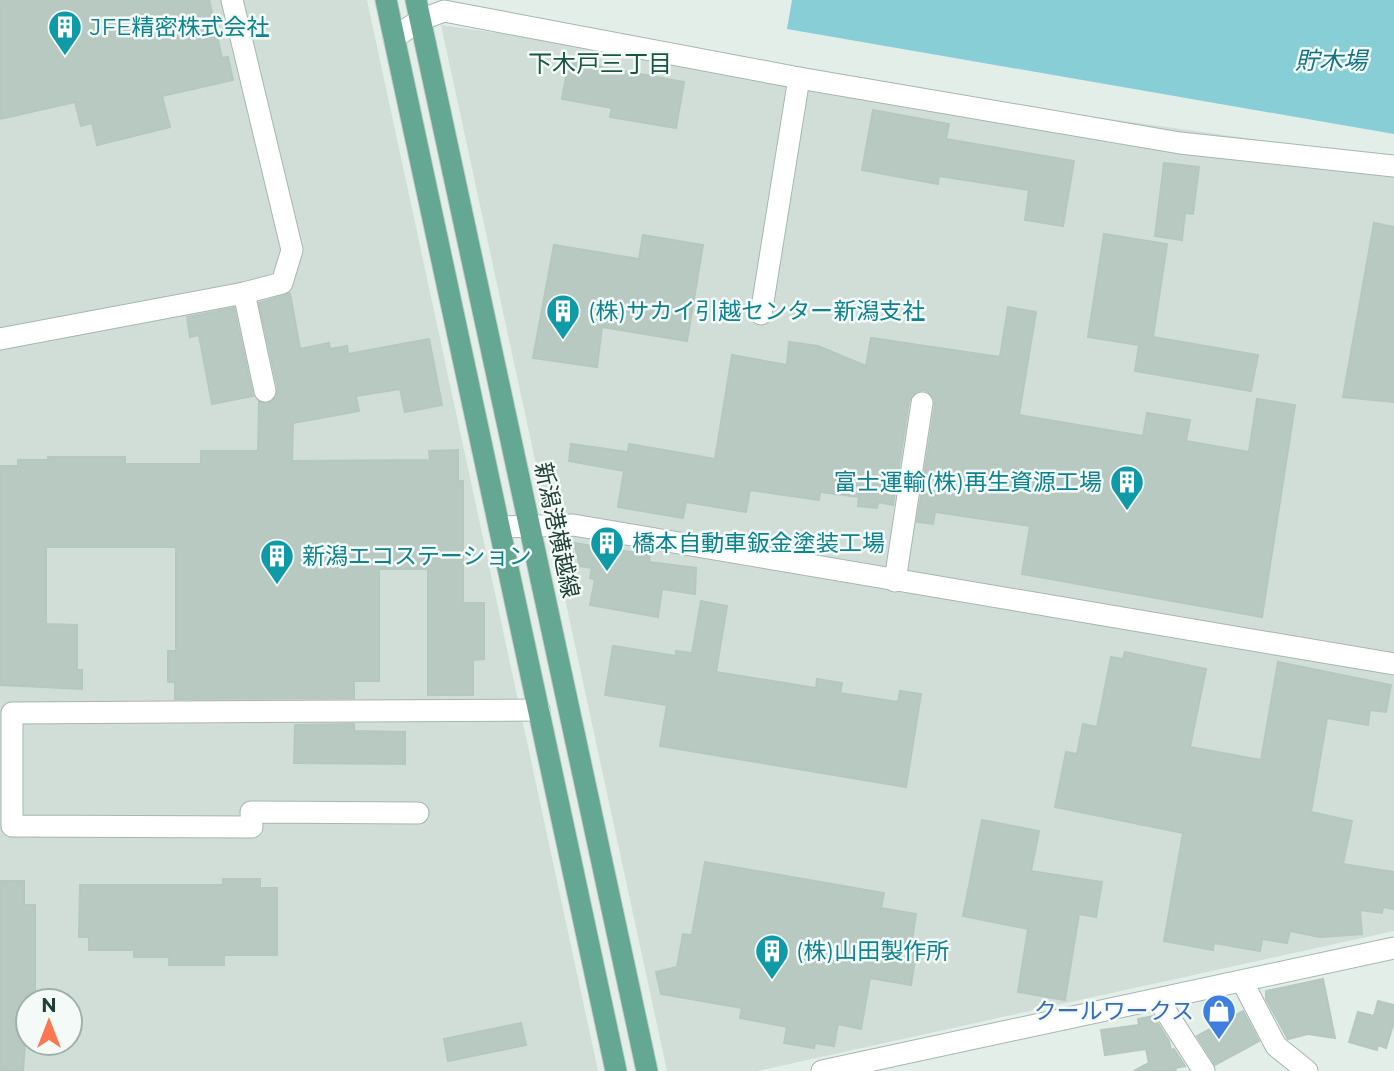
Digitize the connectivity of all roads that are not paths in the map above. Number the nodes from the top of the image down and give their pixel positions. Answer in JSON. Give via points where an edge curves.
{"nodes":[{"id":1,"x":232,"y":0,"type":"edge"},
{"id":2,"x":386,"y":0,"type":"edge"},
{"id":3,"x":418,"y":10,"type":"edge"},
{"id":4,"x":394,"y":38,"type":"junction"},
{"id":5,"x":799,"y":78,"type":"junction"},
{"id":6,"x":1394,"y":166,"type":"edge"},
{"id":7,"x":244,"y":293,"type":"junction"},
{"id":8,"x":761,"y":314,"type":"dead end"},
{"id":9,"x":0,"y":339,"type":"edge"},
{"id":10,"x":265,"y":391,"type":"dead end"},
{"id":11,"x":922,"y":403,"type":"dead end"},
{"id":12,"x":529,"y":526,"type":"junction"},
{"id":13,"x":500,"y":527,"type":"junction"},
{"id":14,"x":895,"y":581,"type":"junction"},
{"id":15,"x":1394,"y":664,"type":"edge"},
{"id":16,"x":539,"y":710,"type":"junction"},
{"id":17,"x":418,"y":813,"type":"dead end"},
{"id":18,"x":1394,"y":948,"type":"edge"},
{"id":19,"x":1242,"y":981,"type":"junction"},
{"id":20,"x":1158,"y":1001,"type":"junction"},
{"id":21,"x":836,"y":1069,"type":"edge"},
{"id":22,"x":616,"y":1071,"type":"edge"},
{"id":23,"x":647,"y":1071,"type":"edge"},
{"id":24,"x":1204,"y":1071,"type":"edge"},
{"id":25,"x":1307,"y":1071,"type":"edge"}],
"edges":[{"from":1,"to":7,"type":"street","via":[[292,250],[282,283]]},
{"from":2,"to":4,"type":"main road"},
{"from":3,"to":4,"type":"street"},
{"from":3,"to":5,"type":"street","via":[[444,11]]},
{"from":3,"to":12,"type":"main road","name":"新潟港横越線"},
{"from":4,"to":13,"type":"main road"},
{"from":5,"to":6,"type":"street","via":[[1180,144]]},
{"from":5,"to":8,"type":"street"},
{"from":7,"to":9,"type":"street"},
{"from":7,"to":10,"type":"street"},
{"from":11,"to":14,"type":"street"},
{"from":12,"to":13,"type":"street"},
{"from":12,"to":14,"type":"street","via":[[573,526]]},
{"from":12,"to":23,"type":"main road","name":"新潟港横越線"},
{"from":13,"to":16,"type":"main road"},
{"from":14,"to":15,"type":"street"},
{"from":16,"to":17,"type":"street","via":[[12,713],[12,826],[252,827],[251,812]]},
{"from":16,"to":22,"type":"main road"},
{"from":18,"to":19,"type":"street"},
{"from":19,"to":20,"type":"street"},
{"from":19,"to":25,"type":"street","via":[[1276,1046]]},
{"from":20,"to":21,"type":"street"},
{"from":20,"to":24,"type":"street"}]}
